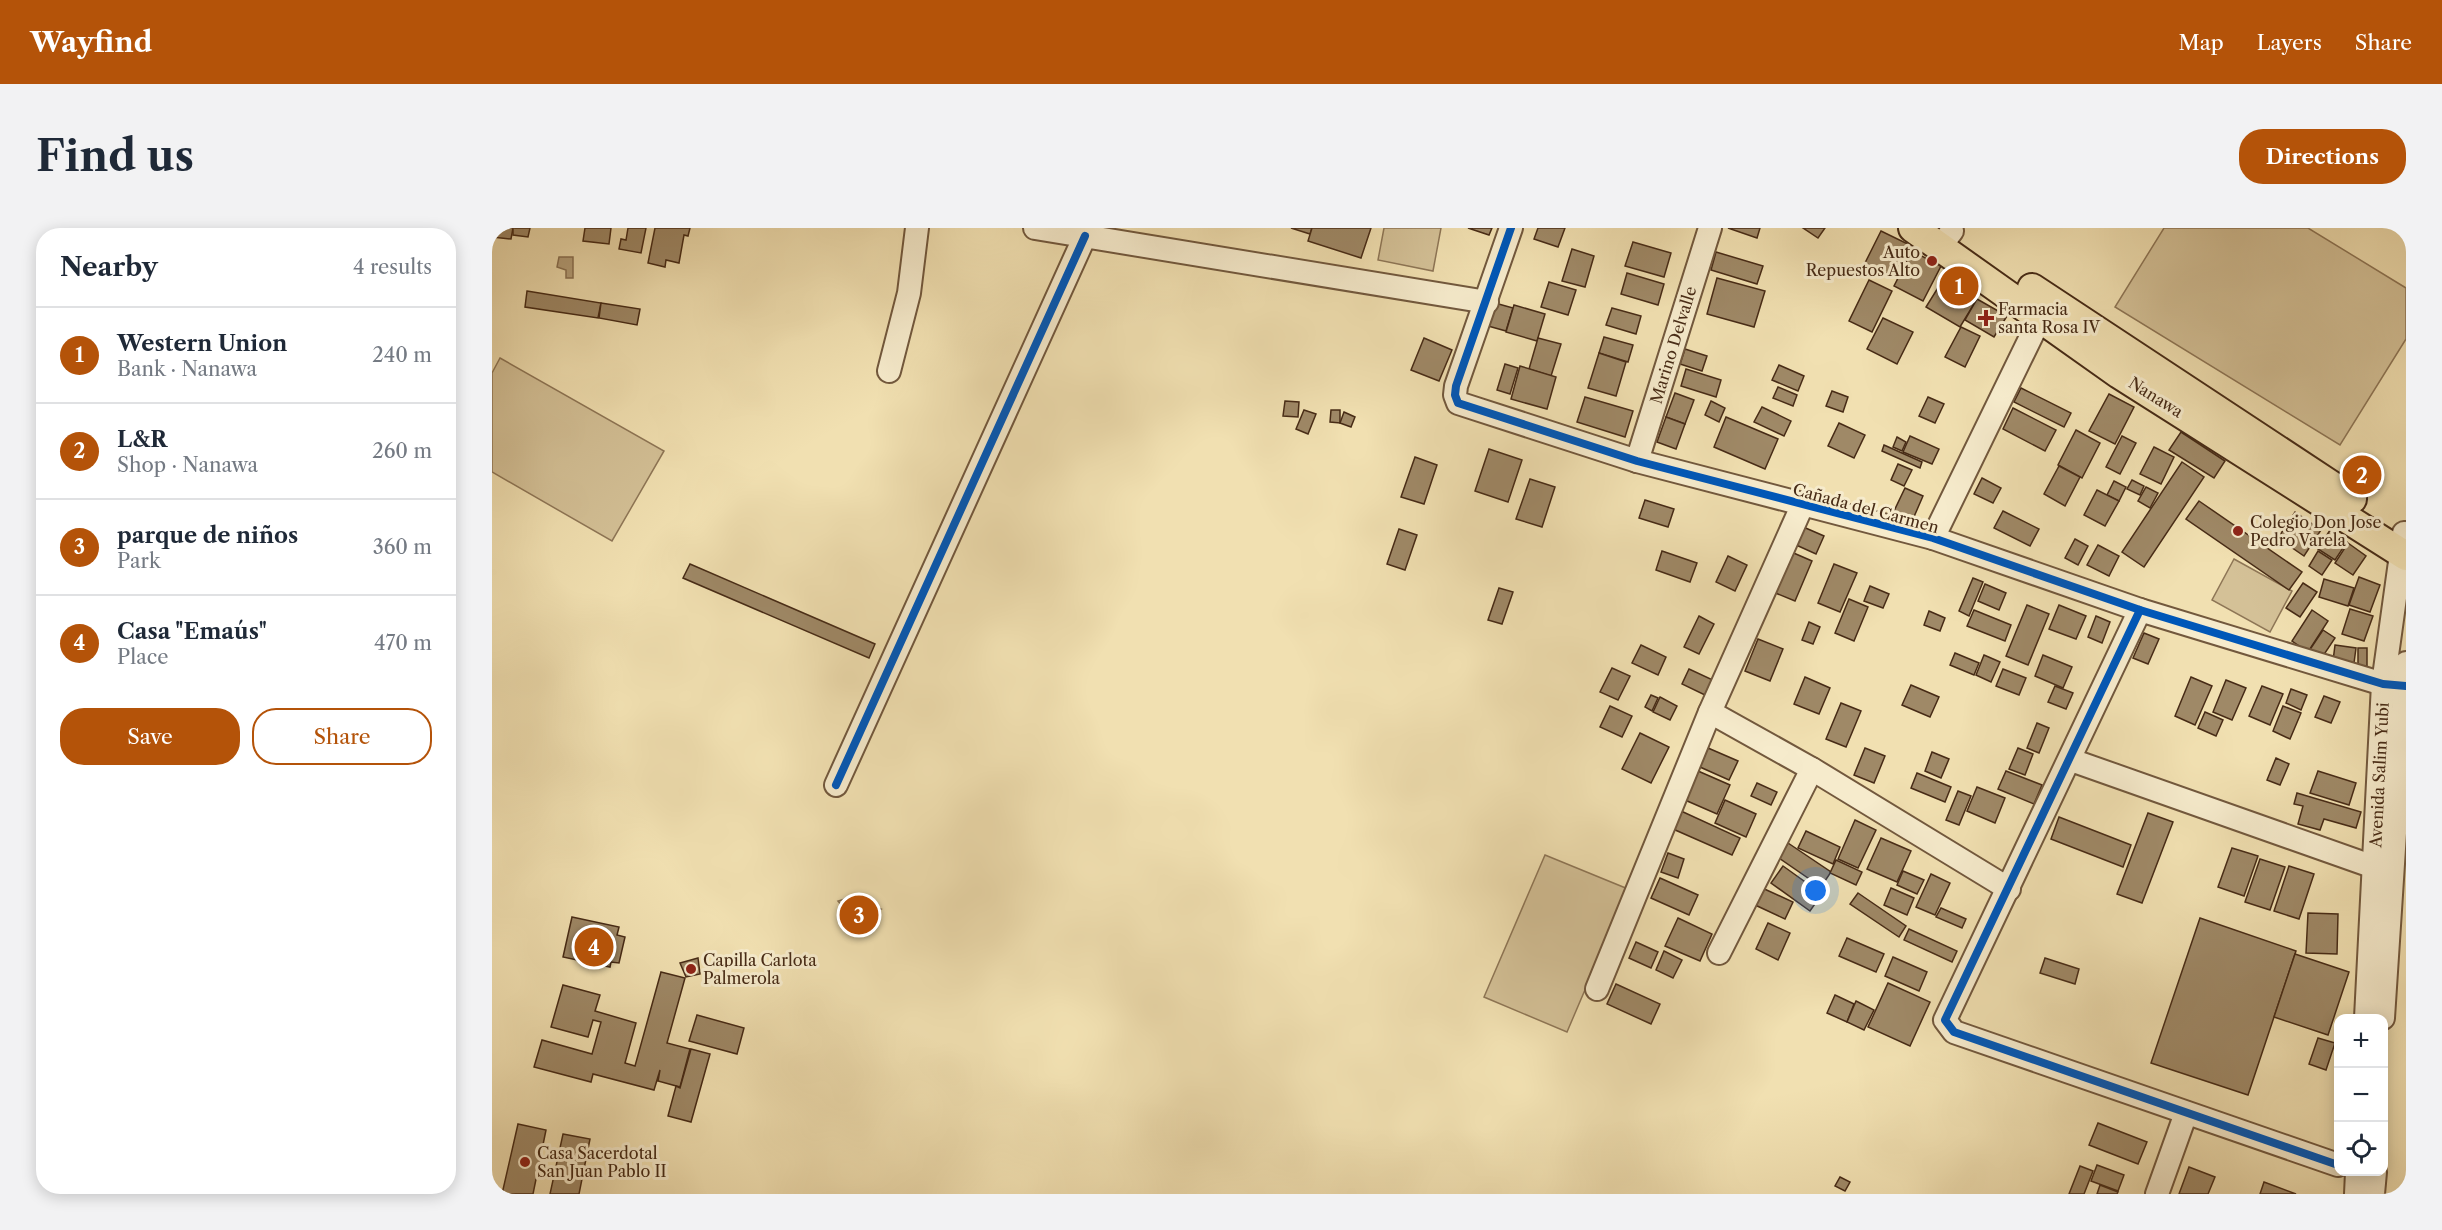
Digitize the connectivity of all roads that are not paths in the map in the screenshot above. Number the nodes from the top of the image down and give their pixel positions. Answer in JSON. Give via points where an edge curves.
{"nodes":[{"id":1,"x":917,"y":228,"type":"edge"},
{"id":2,"x":1035,"y":228,"type":"edge"},
{"id":3,"x":1510,"y":228,"type":"edge"},
{"id":4,"x":1710,"y":228,"type":"edge"},
{"id":5,"x":1913,"y":228,"type":"edge"},
{"id":6,"x":1946,"y":235,"type":"edge"},
{"id":7,"x":1085,"y":236,"type":"junction"},
{"id":8,"x":1487,"y":302,"type":"junction"},
{"id":9,"x":2045,"y":309,"type":"junction"},
{"id":10,"x":889,"y":371,"type":"dead end"},
{"id":11,"x":1637,"y":461,"type":"junction"},
{"id":12,"x":1802,"y":506,"type":"junction"},
{"id":13,"x":1933,"y":538,"type":"junction"},
{"id":14,"x":2404,"y":544,"type":"edge"},
{"id":15,"x":2140,"y":610,"type":"junction"},
{"id":16,"x":2406,"y":663,"type":"edge"},
{"id":17,"x":2397,"y":686,"type":"edge"},
{"id":18,"x":1710,"y":712,"type":"junction"},
{"id":19,"x":2071,"y":760,"type":"junction"},
{"id":20,"x":1812,"y":769,"type":"junction"},
{"id":21,"x":836,"y":785,"type":"dead end"},
{"id":22,"x":2374,"y":867,"type":"junction"},
{"id":23,"x":2009,"y":889,"type":"junction"},
{"id":24,"x":1719,"y":953,"type":"dead end"},
{"id":25,"x":1597,"y":989,"type":"dead end"},
{"id":26,"x":2366,"y":1014,"type":"edge"},
{"id":27,"x":2383,"y":1014,"type":"edge"},
{"id":28,"x":2186,"y":1113,"type":"junction"},
{"id":29,"x":2334,"y":1165,"type":"edge"},
{"id":30,"x":2366,"y":1176,"type":"edge"},
{"id":31,"x":2157,"y":1194,"type":"edge"},
{"id":32,"x":2356,"y":1194,"type":"edge"}],
"edges":[{"from":1,"to":10,"type":"street","via":[[909,293]]},
{"from":2,"to":7,"type":"street"},
{"from":3,"to":8,"type":"street"},
{"from":4,"to":11,"type":"street","name":"Marino Delvalle"},
{"from":5,"to":6,"type":"main road","name":"Nanawa"},
{"from":6,"to":9,"type":"main road","name":"Nanawa"},
{"from":7,"to":8,"type":"street"},
{"from":7,"to":21,"type":"street"},
{"from":8,"to":11,"type":"street","name":"Cañada del Carmen","via":[[1456,386],[1458,403]]},
{"from":9,"to":13,"type":"street"},
{"from":9,"to":14,"type":"main road","name":"Nanawa"},
{"from":11,"to":12,"type":"street","name":"Cañada del Carmen"},
{"from":12,"to":13,"type":"street","name":"Cañada del Carmen"},
{"from":12,"to":18,"type":"street"},
{"from":13,"to":15,"type":"street","name":"Cañada del Carmen"},
{"from":14,"to":17,"type":"street","name":"Avenida Salim Yubi"},
{"from":15,"to":17,"type":"street","name":"Cañada del Carmen"},
{"from":15,"to":19,"type":"street"},
{"from":16,"to":17,"type":"street","name":"Avenida Salim Yubi"},
{"from":17,"to":22,"type":"street","name":"Avenida Salim Yubi"},
{"from":17,"to":27,"type":"street","name":"Avenida Salim Yubi"},
{"from":18,"to":20,"type":"street"},
{"from":18,"to":25,"type":"street"},
{"from":19,"to":22,"type":"street"},
{"from":19,"to":23,"type":"street"},
{"from":20,"to":23,"type":"street"},
{"from":20,"to":24,"type":"street"},
{"from":22,"to":26,"type":"street","name":"Avenida Salim Yubi"},
{"from":23,"to":28,"type":"street","via":[[1945,1020],[1947,1025],[1954,1032]]},
{"from":28,"to":29,"type":"street"},
{"from":28,"to":31,"type":"street"},
{"from":30,"to":32,"type":"street"}]}
